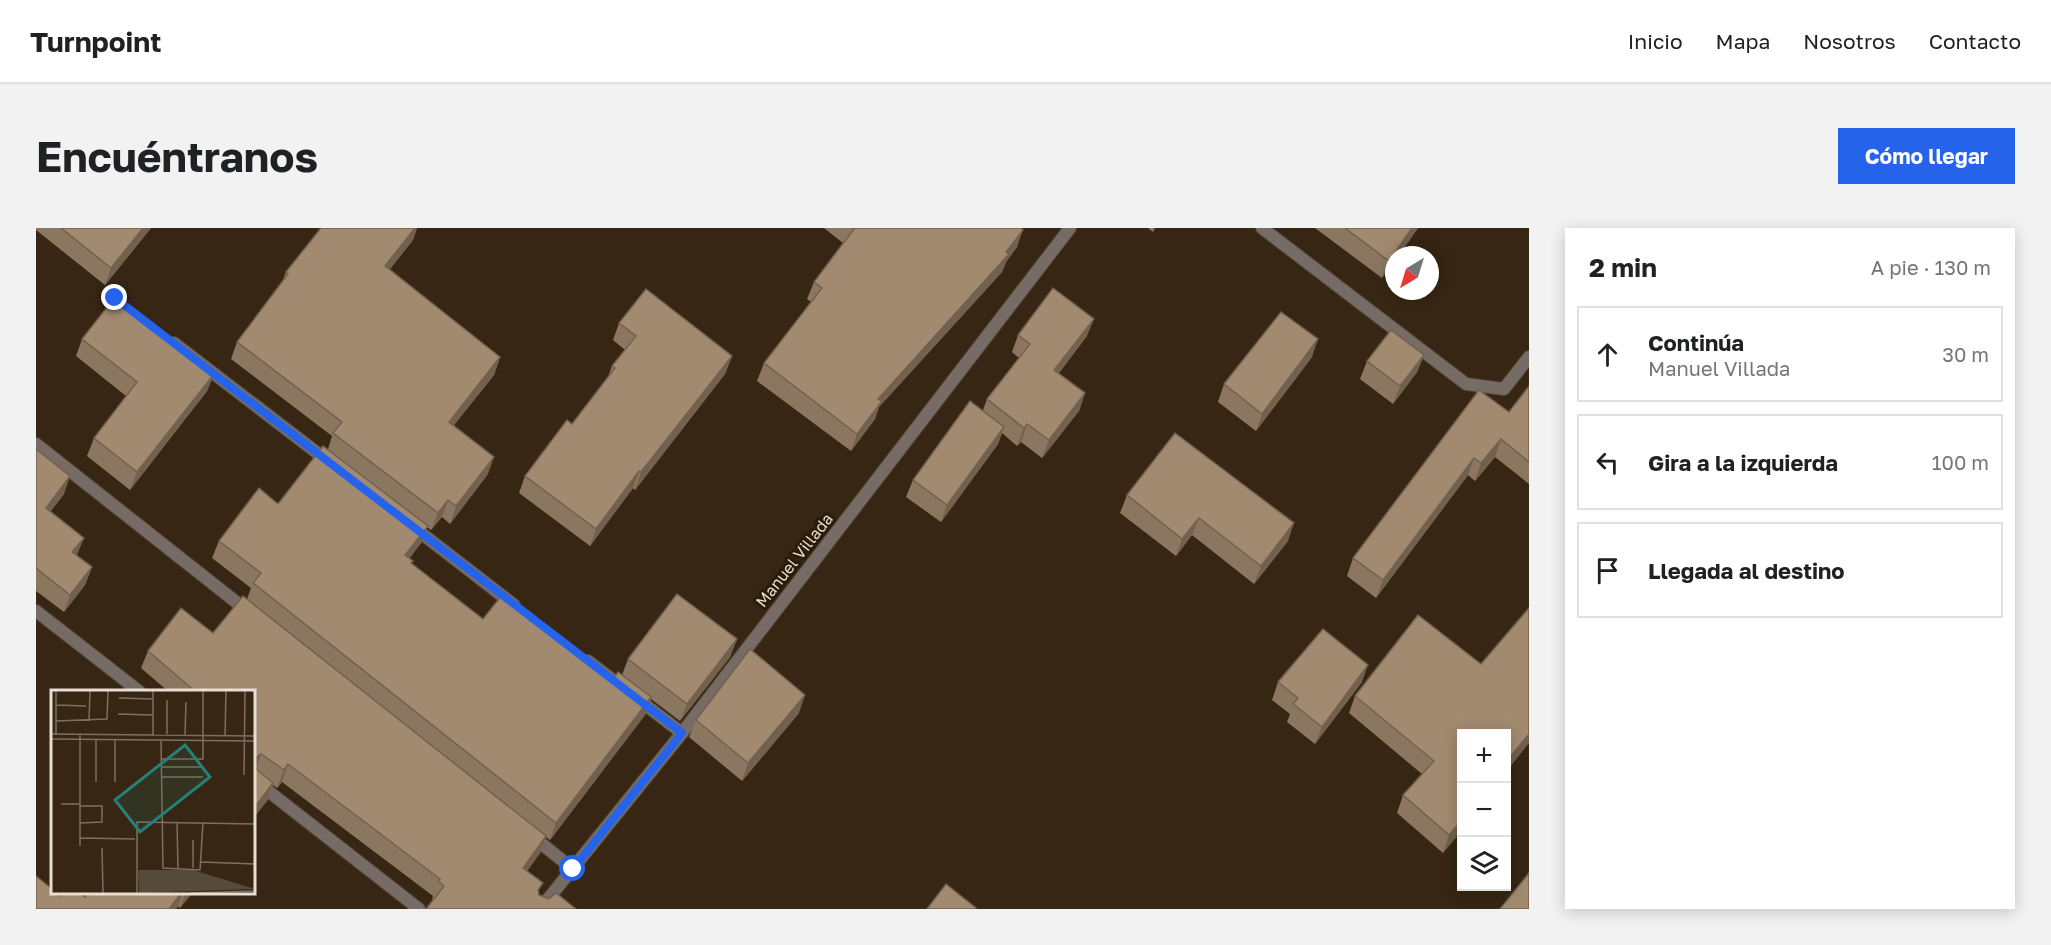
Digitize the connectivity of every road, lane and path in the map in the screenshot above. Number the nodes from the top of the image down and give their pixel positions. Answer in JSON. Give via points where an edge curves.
{"nodes":[{"id":1,"x":1070,"y":228,"type":"edge"},
{"id":2,"x":1262,"y":228,"type":"edge"},
{"id":3,"x":162,"y":334,"type":"edge"},
{"id":4,"x":1526,"y":362,"type":"edge"},
{"id":5,"x":36,"y":444,"type":"edge"},
{"id":6,"x":342,"y":472,"type":"edge"},
{"id":7,"x":399,"y":516,"type":"edge"},
{"id":8,"x":521,"y":610,"type":"edge"},
{"id":9,"x":36,"y":611,"type":"edge"},
{"id":10,"x":258,"y":620,"type":"edge"},
{"id":11,"x":578,"y":653,"type":"edge"},
{"id":12,"x":137,"y":690,"type":"edge"},
{"id":13,"x":682,"y":733,"type":"junction"},
{"id":14,"x":255,"y":781,"type":"edge"},
{"id":15,"x":518,"y":825,"type":"edge"},
{"id":16,"x":573,"y":869,"type":"junction"},
{"id":17,"x":419,"y":909,"type":"edge"},
{"id":18,"x":540,"y":909,"type":"edge"}],
"edges":[{"from":1,"to":13,"type":"street","name":"Manuel Villada"},
{"from":2,"to":4,"type":"street","via":[[1466,384],[1504,389]]},
{"from":3,"to":6,"type":"street"},
{"from":5,"to":10,"type":"street"},
{"from":7,"to":8,"type":"street"},
{"from":9,"to":12,"type":"street"},
{"from":11,"to":13,"type":"street"},
{"from":13,"to":16,"type":"street","name":"Manuel Villada"},
{"from":14,"to":17,"type":"street"},
{"from":15,"to":16,"type":"street"},
{"from":16,"to":18,"type":"street","name":"Manuel Villada"}]}
